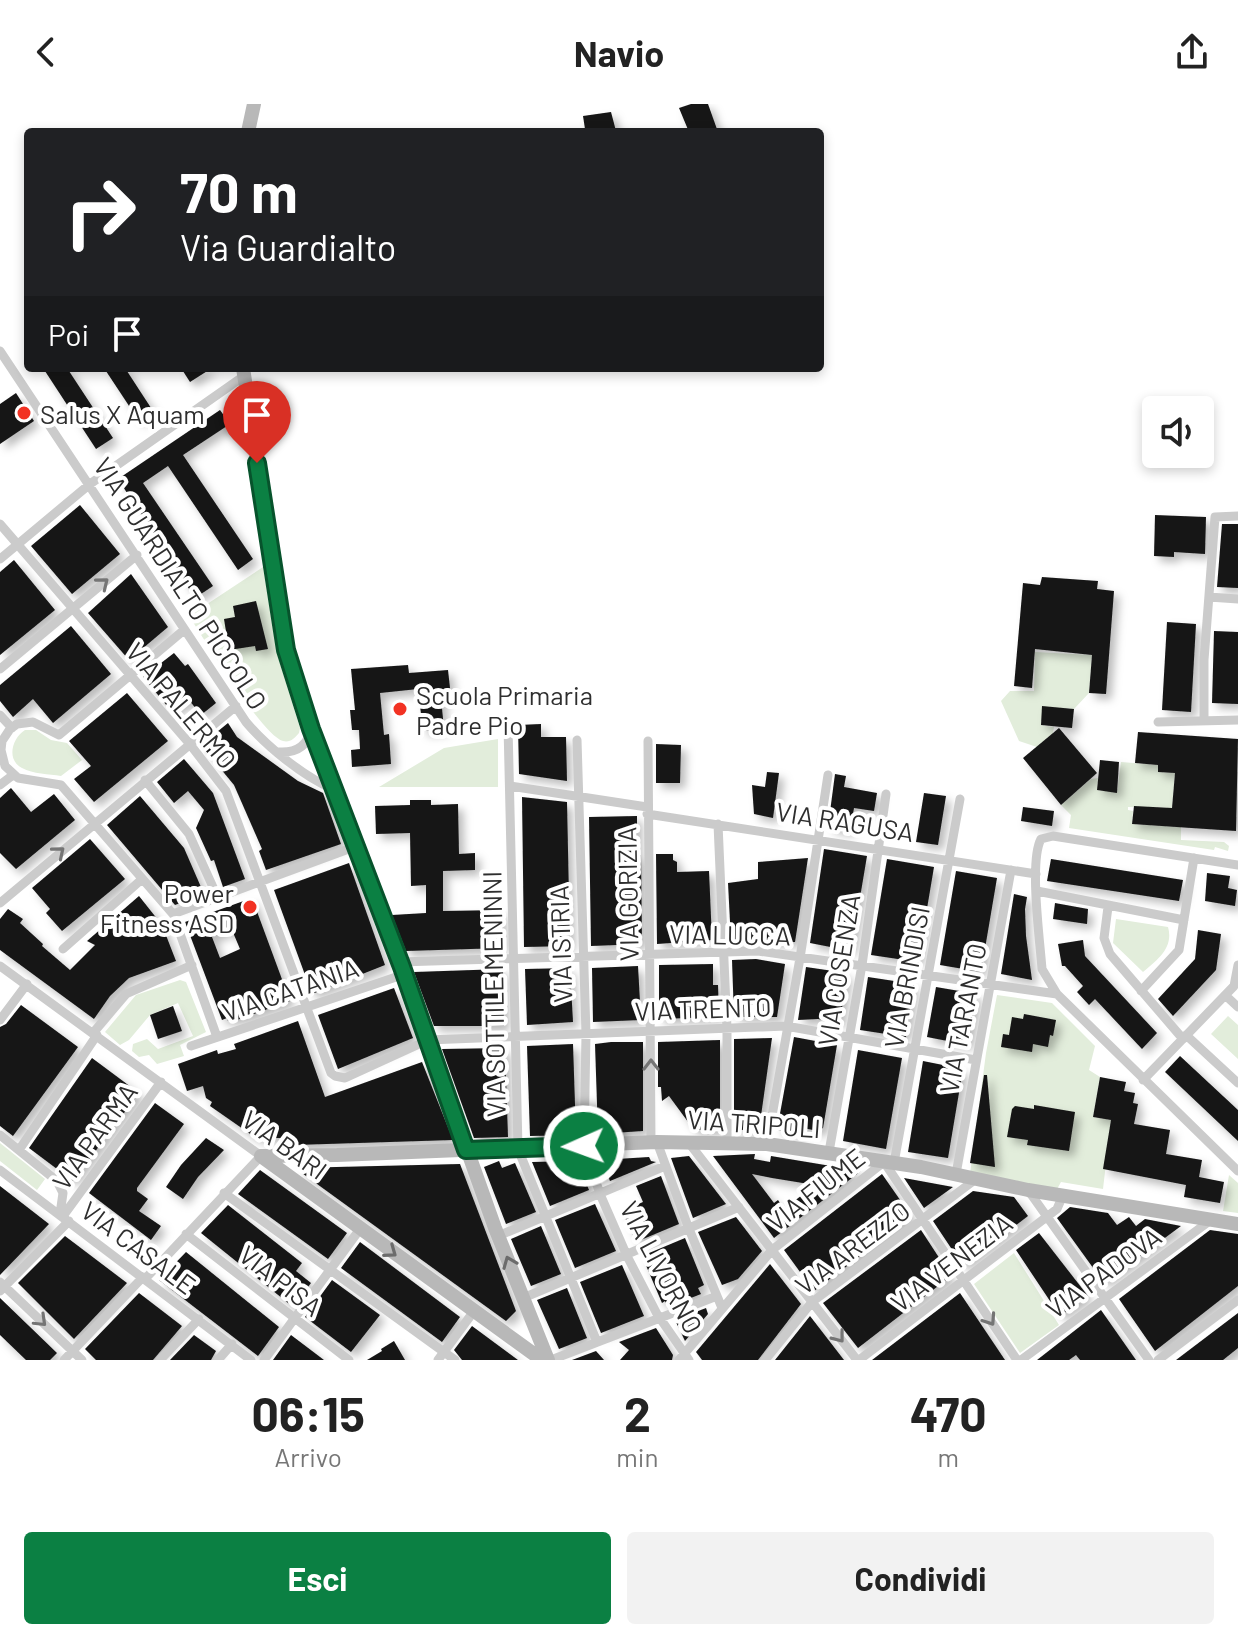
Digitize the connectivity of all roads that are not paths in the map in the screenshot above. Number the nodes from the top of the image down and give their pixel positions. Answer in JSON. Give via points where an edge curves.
{"nodes":[{"id":1,"x":254,"y":104,"type":"edge"},
{"id":2,"x":249,"y":128,"type":"edge"},
{"id":3,"x":0,"y":351,"type":"edge"},
{"id":4,"x":244,"y":372,"type":"edge"},
{"id":5,"x":90,"y":484,"type":"junction"},
{"id":6,"x":1238,"y":516,"type":"edge"},
{"id":7,"x":0,"y":524,"type":"edge"},
{"id":8,"x":17,"y":545,"type":"junction"},
{"id":9,"x":137,"y":555,"type":"junction"},
{"id":10,"x":0,"y":559,"type":"edge"},
{"id":11,"x":1209,"y":597,"type":"junction"},
{"id":12,"x":1238,"y":599,"type":"edge"},
{"id":13,"x":71,"y":609,"type":"junction"},
{"id":14,"x":184,"y":630,"type":"junction"},
{"id":15,"x":0,"y":669,"type":"edge"},
{"id":16,"x":129,"y":676,"type":"junction"},
{"id":17,"x":236,"y":706,"type":"junction"},
{"id":18,"x":0,"y":715,"type":"edge"},
{"id":19,"x":1238,"y":720,"type":"edge"},
{"id":20,"x":1204,"y":721,"type":"junction"},
{"id":21,"x":1158,"y":722,"type":"dead end"},
{"id":22,"x":508,"y":726,"type":"dead end"},
{"id":23,"x":12,"y":728,"type":"junction"},
{"id":24,"x":311,"y":729,"type":"junction"},
{"id":25,"x":577,"y":740,"type":"dead end"},
{"id":26,"x":648,"y":741,"type":"dead end"},
{"id":27,"x":189,"y":743,"type":"junction"},
{"id":28,"x":279,"y":752,"type":"junction"},
{"id":29,"x":13,"y":775,"type":"junction"},
{"id":30,"x":828,"y":775,"type":"dead end"},
{"id":31,"x":145,"y":780,"type":"junction"},
{"id":32,"x":0,"y":785,"type":"edge"},
{"id":33,"x":510,"y":786,"type":"junction"},
{"id":34,"x":333,"y":789,"type":"junction"},
{"id":35,"x":886,"y":794,"type":"dead end"},
{"id":36,"x":578,"y":796,"type":"junction"},
{"id":37,"x":960,"y":799,"type":"dead end"},
{"id":38,"x":647,"y":810,"type":"junction"},
{"id":39,"x":94,"y":822,"type":"junction"},
{"id":40,"x":718,"y":824,"type":"junction"},
{"id":41,"x":818,"y":839,"type":"junction"},
{"id":42,"x":354,"y":847,"type":"junction"},
{"id":43,"x":879,"y":849,"type":"junction"},
{"id":44,"x":1194,"y":858,"type":"junction"},
{"id":45,"x":950,"y":860,"type":"junction"},
{"id":46,"x":1238,"y":865,"type":"edge"},
{"id":47,"x":1011,"y":870,"type":"junction"},
{"id":48,"x":1036,"y":874,"type":"junction"},
{"id":49,"x":141,"y":880,"type":"junction"},
{"id":50,"x":261,"y":882,"type":"junction"},
{"id":51,"x":1037,"y":891,"type":"junction"},
{"id":52,"x":217,"y":896,"type":"junction"},
{"id":53,"x":0,"y":903,"type":"edge"},
{"id":54,"x":1108,"y":907,"type":"junction"},
{"id":55,"x":173,"y":914,"type":"junction"},
{"id":56,"x":1184,"y":920,"type":"junction"},
{"id":57,"x":63,"y":949,"type":"dead end"},
{"id":58,"x":724,"y":953,"type":"junction"},
{"id":59,"x":650,"y":955,"type":"junction"},
{"id":60,"x":582,"y":958,"type":"junction"},
{"id":61,"x":800,"y":958,"type":"junction"},
{"id":62,"x":515,"y":959,"type":"junction"},
{"id":63,"x":192,"y":965,"type":"junction"},
{"id":64,"x":862,"y":965,"type":"junction"},
{"id":65,"x":1238,"y":965,"type":"edge"},
{"id":66,"x":0,"y":966,"type":"edge"},
{"id":67,"x":402,"y":968,"type":"junction"},
{"id":68,"x":929,"y":974,"type":"junction"},
{"id":69,"x":991,"y":983,"type":"junction"},
{"id":70,"x":27,"y":984,"type":"junction"},
{"id":71,"x":1141,"y":991,"type":"junction"},
{"id":72,"x":1057,"y":994,"type":"junction"},
{"id":73,"x":1225,"y":995,"type":"junction"},
{"id":74,"x":306,"y":1005,"type":"junction"},
{"id":75,"x":1238,"y":1007,"type":"edge"},
{"id":76,"x":0,"y":1020,"type":"edge"},
{"id":77,"x":786,"y":1026,"type":"junction"},
{"id":78,"x":727,"y":1029,"type":"junction"},
{"id":79,"x":651,"y":1032,"type":"junction"},
{"id":80,"x":95,"y":1034,"type":"junction"},
{"id":81,"x":586,"y":1034,"type":"junction"},
{"id":82,"x":217,"y":1037,"type":"junction"},
{"id":83,"x":517,"y":1037,"type":"junction"},
{"id":84,"x":1185,"y":1037,"type":"junction"},
{"id":85,"x":850,"y":1038,"type":"junction"},
{"id":86,"x":428,"y":1040,"type":"junction"},
{"id":87,"x":191,"y":1046,"type":"dead end"},
{"id":88,"x":915,"y":1049,"type":"junction"},
{"id":89,"x":976,"y":1060,"type":"junction"},
{"id":90,"x":1143,"y":1080,"type":"junction"},
{"id":91,"x":161,"y":1082,"type":"junction"},
{"id":92,"x":1238,"y":1083,"type":"edge"},
{"id":93,"x":0,"y":1135,"type":"edge"},
{"id":94,"x":654,"y":1142,"type":"junction"},
{"id":95,"x":689,"y":1143,"type":"junction"},
{"id":96,"x":727,"y":1144,"type":"junction"},
{"id":97,"x":767,"y":1144,"type":"junction"},
{"id":98,"x":584,"y":1146,"type":"junction"},
{"id":99,"x":518,"y":1149,"type":"junction"},
{"id":100,"x":19,"y":1150,"type":"junction"},
{"id":101,"x":466,"y":1150,"type":"junction"},
{"id":102,"x":829,"y":1152,"type":"junction"},
{"id":103,"x":261,"y":1156,"type":"junction"},
{"id":104,"x":889,"y":1163,"type":"junction"},
{"id":105,"x":665,"y":1166,"type":"junction"},
{"id":106,"x":1238,"y":1171,"type":"edge"},
{"id":107,"x":956,"y":1174,"type":"junction"},
{"id":108,"x":3,"y":1177,"type":"edge"},
{"id":109,"x":976,"y":1179,"type":"junction"},
{"id":110,"x":1028,"y":1190,"type":"junction"},
{"id":111,"x":224,"y":1193,"type":"junction"},
{"id":112,"x":600,"y":1194,"type":"junction"},
{"id":113,"x":1063,"y":1195,"type":"junction"},
{"id":114,"x":739,"y":1207,"type":"junction"},
{"id":115,"x":546,"y":1216,"type":"junction"},
{"id":116,"x":1047,"y":1216,"type":"junction"},
{"id":117,"x":64,"y":1217,"type":"junction"},
{"id":118,"x":923,"y":1220,"type":"junction"},
{"id":119,"x":1211,"y":1220,"type":"junction"},
{"id":120,"x":1238,"y":1224,"type":"edge"},
{"id":121,"x":360,"y":1229,"type":"junction"},
{"id":122,"x":689,"y":1229,"type":"junction"},
{"id":123,"x":186,"y":1234,"type":"junction"},
{"id":124,"x":498,"y":1236,"type":"junction"},
{"id":125,"x":772,"y":1250,"type":"junction"},
{"id":126,"x":627,"y":1256,"type":"junction"},
{"id":127,"x":330,"y":1269,"type":"junction"},
{"id":128,"x":144,"y":1278,"type":"junction"},
{"id":129,"x":571,"y":1278,"type":"junction"},
{"id":130,"x":963,"y":1280,"type":"junction"},
{"id":131,"x":2,"y":1287,"type":"edge"},
{"id":132,"x":717,"y":1296,"type":"junction"},
{"id":133,"x":523,"y":1298,"type":"junction"},
{"id":134,"x":1106,"y":1298,"type":"junction"},
{"id":135,"x":1238,"y":1300,"type":"edge"},
{"id":136,"x":812,"y":1302,"type":"junction"},
{"id":137,"x":722,"y":1308,"type":"junction"},
{"id":138,"x":474,"y":1311,"type":"junction"},
{"id":139,"x":659,"y":1317,"type":"junction"},
{"id":140,"x":199,"y":1319,"type":"junction"},
{"id":141,"x":294,"y":1319,"type":"junction"},
{"id":142,"x":597,"y":1342,"type":"junction"},
{"id":143,"x":232,"y":1344,"type":"junction"},
{"id":144,"x":73,"y":1351,"type":"junction"},
{"id":145,"x":441,"y":1356,"type":"edge"},
{"id":146,"x":684,"y":1358,"type":"edge"},
{"id":147,"x":64,"y":1360,"type":"edge"},
{"id":148,"x":82,"y":1360,"type":"edge"},
{"id":149,"x":160,"y":1360,"type":"edge"},
{"id":150,"x":218,"y":1360,"type":"edge"},
{"id":151,"x":251,"y":1360,"type":"edge"},
{"id":152,"x":264,"y":1360,"type":"edge"},
{"id":153,"x":349,"y":1360,"type":"edge"},
{"id":154,"x":455,"y":1360,"type":"edge"},
{"id":155,"x":547,"y":1360,"type":"edge"},
{"id":156,"x":765,"y":1360,"type":"edge"},
{"id":157,"x":858,"y":1360,"type":"edge"},
{"id":158,"x":1019,"y":1360,"type":"edge"},
{"id":159,"x":1149,"y":1360,"type":"edge"},
{"id":160,"x":1158,"y":1360,"type":"edge"}],
"edges":[{"from":1,"to":2,"type":"street"},
{"from":3,"to":5,"type":"street","name":"VIA GUARDIALTO PICCOLO"},
{"from":4,"to":5,"type":"street"},
{"from":4,"to":24,"type":"street","via":[[286,650]]},
{"from":5,"to":8,"type":"street"},
{"from":5,"to":9,"type":"street","name":"VIA GUARDIALTO PICCOLO"},
{"from":6,"to":11,"type":"street","via":[[1215,517]]},
{"from":7,"to":8,"type":"street","name":"VIA PALERMO"},
{"from":8,"to":10,"type":"street"},
{"from":8,"to":13,"type":"street","name":"VIA PALERMO"},
{"from":13,"to":9,"type":"street","one_way":true},
{"from":9,"to":14,"type":"street","name":"VIA GUARDIALTO PICCOLO"},
{"from":11,"to":12,"type":"street"},
{"from":11,"to":20,"type":"street"},
{"from":13,"to":15,"type":"street"},
{"from":13,"to":16,"type":"street","name":"VIA PALERMO"},
{"from":14,"to":16,"type":"street"},
{"from":14,"to":17,"type":"street","name":"VIA GUARDIALTO PICCOLO"},
{"from":16,"to":23,"type":"street","via":[[59,735],[33,722]]},
{"from":16,"to":27,"type":"street","name":"VIA PALERMO"},
{"from":17,"to":27,"type":"street"},
{"from":17,"to":28,"type":"street","name":"VIA GUARDIALTO PICCOLO","via":[[258,737]]},
{"from":18,"to":23,"type":"street"},
{"from":19,"to":20,"type":"street"},
{"from":20,"to":21,"type":"street"},
{"from":22,"to":33,"type":"street","name":"VIA SOTTILE MENINNI"},
{"from":23,"to":29,"type":"street","via":[[1,750]]},
{"from":24,"to":28,"type":"street","via":[[300,749]]},
{"from":24,"to":34,"type":"street"},
{"from":25,"to":36,"type":"street","name":"VIA ISTRIA"},
{"from":26,"to":38,"type":"street","name":"VIA GORIZIA"},
{"from":27,"to":31,"type":"street"},
{"from":27,"to":50,"type":"street","name":"VIA PALERMO","via":[[226,791]]},
{"from":28,"to":34,"type":"street","name":"VIA GUARDIALTO PICCOLO"},
{"from":29,"to":32,"type":"street"},
{"from":29,"to":39,"type":"street","via":[[63,787]]},
{"from":30,"to":41,"type":"street"},
{"from":31,"to":39,"type":"street"},
{"from":31,"to":52,"type":"street","via":[[189,834]]},
{"from":33,"to":36,"type":"street","name":"VIA RAGUSA"},
{"from":33,"to":62,"type":"street","name":"VIA SOTTILE MENINNI"},
{"from":34,"to":42,"type":"street"},
{"from":35,"to":43,"type":"street","name":"VIA COSENZA"},
{"from":36,"to":38,"type":"street","name":"VIA RAGUSA"},
{"from":36,"to":60,"type":"street","name":"VIA ISTRIA"},
{"from":37,"to":45,"type":"street","name":"VIA BRINDISI"},
{"from":38,"to":40,"type":"street","name":"VIA RAGUSA"},
{"from":38,"to":59,"type":"street","name":"VIA GORIZIA"},
{"from":39,"to":49,"type":"street"},
{"from":53,"to":39,"type":"street","one_way":true},
{"from":40,"to":41,"type":"street","name":"VIA RAGUSA"},
{"from":40,"to":58,"type":"street"},
{"from":41,"to":43,"type":"street","name":"VIA RAGUSA"},
{"from":41,"to":61,"type":"street"},
{"from":42,"to":50,"type":"street"},
{"from":42,"to":67,"type":"street"},
{"from":43,"to":45,"type":"street","name":"VIA RAGUSA"},
{"from":43,"to":64,"type":"street","name":"VIA COSENZA"},
{"from":44,"to":46,"type":"street"},
{"from":44,"to":48,"type":"street","via":[[1053,836],[1037,846]]},
{"from":44,"to":56,"type":"street"},
{"from":45,"to":47,"type":"street","name":"VIA RAGUSA"},
{"from":45,"to":68,"type":"street","name":"VIA BRINDISI"},
{"from":47,"to":48,"type":"street","name":"VIA RAGUSA"},
{"from":47,"to":69,"type":"street","name":"VIA TARANTO"},
{"from":48,"to":51,"type":"street"},
{"from":49,"to":55,"type":"street"},
{"from":49,"to":57,"type":"street"},
{"from":50,"to":52,"type":"street"},
{"from":50,"to":74,"type":"street","name":"VIA PALERMO"},
{"from":51,"to":54,"type":"street"},
{"from":51,"to":72,"type":"street","via":[[1042,969]]},
{"from":52,"to":55,"type":"street"},
{"from":54,"to":56,"type":"street"},
{"from":54,"to":71,"type":"street","via":[[1106,946]]},
{"from":55,"to":63,"type":"street"},
{"from":56,"to":71,"type":"street","via":[[1179,950]]},
{"from":58,"to":59,"type":"street","name":"VIA LUCCA"},
{"from":58,"to":61,"type":"street","name":"VIA LUCCA","via":[[758,951]]},
{"from":58,"to":78,"type":"street"},
{"from":59,"to":60,"type":"street","name":"VIA LUCCA"},
{"from":59,"to":79,"type":"street","name":"VIA GORIZIA"},
{"from":60,"to":62,"type":"street","name":"VIA LUCCA"},
{"from":60,"to":81,"type":"street","name":"VIA ISTRIA"},
{"from":61,"to":64,"type":"street","name":"VIA LUCCA"},
{"from":61,"to":77,"type":"street"},
{"from":62,"to":67,"type":"street","name":"VIA LUCCA"},
{"from":62,"to":83,"type":"street","name":"VIA SOTTILE MENINNI"},
{"from":63,"to":80,"type":"street","via":[[126,994]]},
{"from":63,"to":82,"type":"street"},
{"from":64,"to":68,"type":"street","name":"VIA LUCCA"},
{"from":64,"to":85,"type":"street","name":"VIA COSENZA"},
{"from":65,"to":73,"type":"street","via":[[1234,986]]},
{"from":66,"to":70,"type":"street","name":"VIA BARI"},
{"from":67,"to":74,"type":"street","name":"VIA CATANIA"},
{"from":67,"to":86,"type":"street"},
{"from":68,"to":69,"type":"street","name":"VIA LUCCA"},
{"from":68,"to":88,"type":"street","name":"VIA BRINDISI"},
{"from":69,"to":72,"type":"street","name":"VIA LUCCA"},
{"from":69,"to":89,"type":"street","name":"VIA TARANTO"},
{"from":70,"to":76,"type":"street"},
{"from":70,"to":80,"type":"street","name":"VIA BARI"},
{"from":71,"to":84,"type":"street"},
{"from":72,"to":90,"type":"street"},
{"from":73,"to":75,"type":"street"},
{"from":73,"to":84,"type":"street"},
{"from":74,"to":82,"type":"street","name":"VIA CATANIA"},
{"from":74,"to":86,"type":"street","name":"VIA PALERMO","via":[[335,1076],[345,1078]]},
{"from":77,"to":78,"type":"street","name":"VIA TRENTO"},
{"from":77,"to":85,"type":"street","name":"VIA TRENTO"},
{"from":77,"to":97,"type":"street"},
{"from":78,"to":79,"type":"street","name":"VIA TRENTO"},
{"from":78,"to":96,"type":"street"},
{"from":79,"to":81,"type":"street","name":"VIA TRENTO"},
{"from":94,"to":79,"type":"street","name":"VIA GORIZIA","one_way":true},
{"from":80,"to":91,"type":"street","name":"VIA BARI"},
{"from":80,"to":100,"type":"street"},
{"from":81,"to":83,"type":"street","name":"VIA TRENTO"},
{"from":81,"to":98,"type":"street","name":"VIA ISTRIA"},
{"from":82,"to":87,"type":"street","name":"VIA CATANIA"},
{"from":83,"to":86,"type":"street","name":"VIA TRENTO"},
{"from":83,"to":99,"type":"street","name":"VIA SOTTILE MENINNI"},
{"from":84,"to":90,"type":"street"},
{"from":84,"to":92,"type":"street"},
{"from":85,"to":88,"type":"street","name":"VIA TRENTO"},
{"from":85,"to":102,"type":"street","name":"VIA COSENZA"},
{"from":86,"to":101,"type":"street"},
{"from":88,"to":89,"type":"street","name":"VIA TRENTO"},
{"from":88,"to":104,"type":"street","name":"VIA BRINDISI"},
{"from":89,"to":107,"type":"street","name":"VIA TARANTO"},
{"from":90,"to":106,"type":"street"},
{"from":91,"to":103,"type":"street","name":"VIA BARI"},
{"from":91,"to":117,"type":"street","name":"VIA PARMA"},
{"from":93,"to":100,"type":"street"},
{"from":94,"to":95,"type":"street","name":"VIA TRIPOLI"},
{"from":94,"to":98,"type":"street","name":"VIA TRIPOLI"},
{"from":94,"to":105,"type":"street","name":"VIA GORIZIA"},
{"from":95,"to":96,"type":"street","name":"VIA TRIPOLI"},
{"from":95,"to":114,"type":"street"},
{"from":96,"to":97,"type":"street","name":"VIA TRIPOLI"},
{"from":97,"to":102,"type":"street","name":"VIA TRIPOLI"},
{"from":98,"to":99,"type":"street","name":"VIA TRIPOLI"},
{"from":98,"to":112,"type":"street","name":"VIA LIVORNO"},
{"from":99,"to":101,"type":"street","name":"VIA TRIPOLI"},
{"from":99,"to":115,"type":"street","name":"VIA SOTTILE MENINNI"},
{"from":100,"to":117,"type":"street","via":[[60,1186]]},
{"from":101,"to":103,"type":"street","name":"VIA TRIPOLI"},
{"from":101,"to":124,"type":"street"},
{"from":102,"to":104,"type":"street","name":"VIA TRIPOLI"},
{"from":103,"to":111,"type":"street"},
{"from":103,"to":121,"type":"street","name":"VIA BARI"},
{"from":104,"to":107,"type":"street","name":"VIA TRIPOLI"},
{"from":104,"to":118,"type":"street"},
{"from":104,"to":125,"type":"street","name":"VIA FIUME"},
{"from":105,"to":112,"type":"street"},
{"from":105,"to":122,"type":"street","name":"VIA GORIZIA"},
{"from":107,"to":109,"type":"street","name":"VIA TRIPOLI"},
{"from":108,"to":117,"type":"street","name":"VIA CASALE"},
{"from":109,"to":110,"type":"street","name":"VIA TRIPOLI"},
{"from":109,"to":118,"type":"street","name":"VIA AREZZO"},
{"from":110,"to":113,"type":"street","name":"VIA TRIPOLI"},
{"from":110,"to":116,"type":"street"},
{"from":111,"to":123,"type":"street"},
{"from":111,"to":127,"type":"street"},
{"from":112,"to":115,"type":"street"},
{"from":112,"to":126,"type":"street","name":"VIA LIVORNO"},
{"from":113,"to":116,"type":"street","name":"VIA VENEZIA"},
{"from":113,"to":119,"type":"street","name":"VIA TRIPOLI"},
{"from":114,"to":122,"type":"street"},
{"from":114,"to":125,"type":"street"},
{"from":115,"to":124,"type":"street"},
{"from":115,"to":129,"type":"street","name":"VIA SOTTILE MENINNI"},
{"from":116,"to":130,"type":"street","name":"VIA VENEZIA"},
{"from":116,"to":134,"type":"street"},
{"from":117,"to":128,"type":"street","name":"VIA CASALE"},
{"from":117,"to":131,"type":"street","name":"VIA PARMA"},
{"from":118,"to":130,"type":"street"},
{"from":118,"to":136,"type":"street","name":"VIA AREZZO"},
{"from":119,"to":120,"type":"street","name":"VIA TRIPOLI"},
{"from":119,"to":134,"type":"street","name":"VIA PADOVA"},
{"from":121,"to":127,"type":"street"},
{"from":121,"to":138,"type":"street","name":"VIA BARI","one_way":true},
{"from":122,"to":126,"type":"street"},
{"from":122,"to":132,"type":"street","name":"VIA GORIZIA"},
{"from":123,"to":128,"type":"street"},
{"from":123,"to":141,"type":"street","name":"VIA PISA"},
{"from":133,"to":124,"type":"street","one_way":true},
{"from":125,"to":136,"type":"street"},
{"from":125,"to":137,"type":"street","name":"VIA FIUME"},
{"from":126,"to":129,"type":"street"},
{"from":126,"to":139,"type":"street","name":"VIA LIVORNO"},
{"from":127,"to":141,"type":"street"},
{"from":127,"to":145,"type":"street"},
{"from":128,"to":140,"type":"street","name":"VIA CASALE"},
{"from":128,"to":144,"type":"street"},
{"from":129,"to":133,"type":"street"},
{"from":129,"to":142,"type":"street","name":"VIA SOTTILE MENINNI"},
{"from":130,"to":157,"type":"street","name":"VIA VENEZIA"},
{"from":130,"to":158,"type":"street","one_way":true},
{"from":131,"to":144,"type":"street","one_way":true},
{"from":132,"to":137,"type":"street","name":"VIA GORIZIA"},
{"from":132,"to":139,"type":"street"},
{"from":133,"to":155,"type":"street"},
{"from":134,"to":158,"type":"street","name":"VIA PADOVA"},
{"from":134,"to":159,"type":"street"},
{"from":135,"to":160,"type":"street"},
{"from":136,"to":156,"type":"street","name":"VIA AREZZO"},
{"from":136,"to":157,"type":"street","one_way":true},
{"from":137,"to":146,"type":"street","name":"VIA FIUME"},
{"from":138,"to":145,"type":"street"},
{"from":138,"to":155,"type":"street","name":"VIA BARI"},
{"from":139,"to":142,"type":"street"},
{"from":139,"to":146,"type":"street","name":"VIA LIVORNO"},
{"from":140,"to":143,"type":"street","name":"VIA CASALE"},
{"from":140,"to":149,"type":"street"},
{"from":141,"to":152,"type":"street"},
{"from":141,"to":153,"type":"street","name":"VIA PISA"},
{"from":142,"to":155,"type":"street"},
{"from":143,"to":150,"type":"street"},
{"from":143,"to":151,"type":"street","name":"VIA CASALE"},
{"from":144,"to":147,"type":"street"},
{"from":144,"to":148,"type":"street"},
{"from":145,"to":154,"type":"street"}]}
